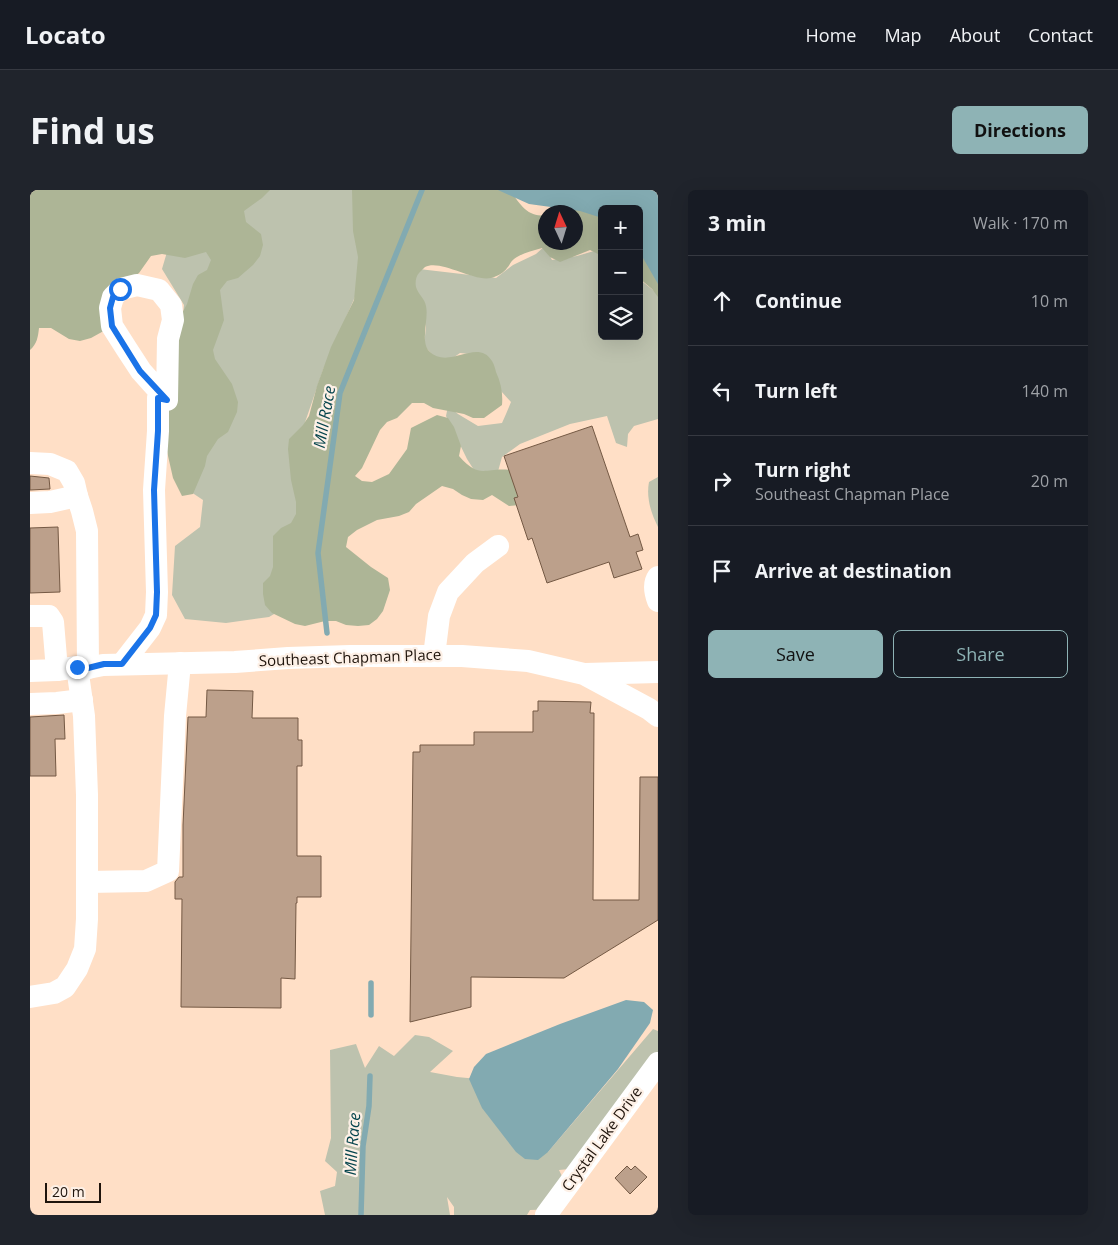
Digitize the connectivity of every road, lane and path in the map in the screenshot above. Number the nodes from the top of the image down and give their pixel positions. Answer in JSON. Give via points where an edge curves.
{"nodes":[{"id":1,"x":167,"y":400,"type":"junction"},
{"id":2,"x":30,"y":463,"type":"edge"},
{"id":3,"x":76,"y":496,"type":"junction"},
{"id":4,"x":30,"y":502,"type":"edge"},
{"id":5,"x":498,"y":546,"type":"dead end"},
{"id":6,"x":658,"y":577,"type":"edge"},
{"id":7,"x":658,"y":601,"type":"edge"},
{"id":8,"x":30,"y":616,"type":"edge"},
{"id":9,"x":434,"y":656,"type":"junction"},
{"id":10,"x":172,"y":663,"type":"junction"},
{"id":11,"x":122,"y":664,"type":"junction"},
{"id":12,"x":74,"y":668,"type":"junction"},
{"id":13,"x":30,"y":671,"type":"edge"},
{"id":14,"x":658,"y":672,"type":"edge"},
{"id":15,"x":584,"y":674,"type":"junction"},
{"id":16,"x":82,"y":700,"type":"junction"},
{"id":17,"x":30,"y":704,"type":"edge"},
{"id":18,"x":658,"y":716,"type":"edge"},
{"id":19,"x":87,"y":882,"type":"junction"},
{"id":20,"x":30,"y":997,"type":"edge"},
{"id":21,"x":658,"y":1063,"type":"edge"},
{"id":22,"x":546,"y":1215,"type":"edge"}],
"edges":[{"from":1,"to":1,"type":"street","via":[[168,340],[173,320],[171,305],[159,290],[137,286],[120,289],[110,308],[112,326],[140,371]]},
{"from":1,"to":11,"type":"street","via":[[158,398],[154,490],[156,615]]},
{"from":2,"to":3,"type":"street","via":[[50,464],[66,471],[74,483]]},
{"from":3,"to":4,"type":"street","via":[[50,502]]},
{"from":3,"to":12,"type":"street","via":[[87,530]]},
{"from":5,"to":9,"type":"street","via":[[475,563],[448,592],[439,616]]},
{"from":6,"to":7,"type":"street","via":[[655,585]]},
{"from":8,"to":12,"type":"street","via":[[49,616]]},
{"from":9,"to":10,"type":"street","name":"Southeast Chapman Place"},
{"from":9,"to":15,"type":"street","name":"Southeast Chapman Place","via":[[528,661]]},
{"from":10,"to":11,"type":"street","name":"Southeast Chapman Place"},
{"from":10,"to":19,"type":"street","via":[[175,716],[168,871],[146,881]]},
{"from":11,"to":12,"type":"street","name":"Southeast Chapman Place"},
{"from":12,"to":13,"type":"street","name":"Southeast Chapman Place"},
{"from":12,"to":16,"type":"street"},
{"from":14,"to":15,"type":"street"},
{"from":15,"to":18,"type":"street","name":"Southeast Chapman Place"},
{"from":16,"to":17,"type":"street"},
{"from":16,"to":19,"type":"street"},
{"from":19,"to":20,"type":"street","via":[[85,949],[77,969],[65,987],[54,993]]},
{"from":21,"to":22,"type":"street","name":"Crystal Lake Drive"}]}
